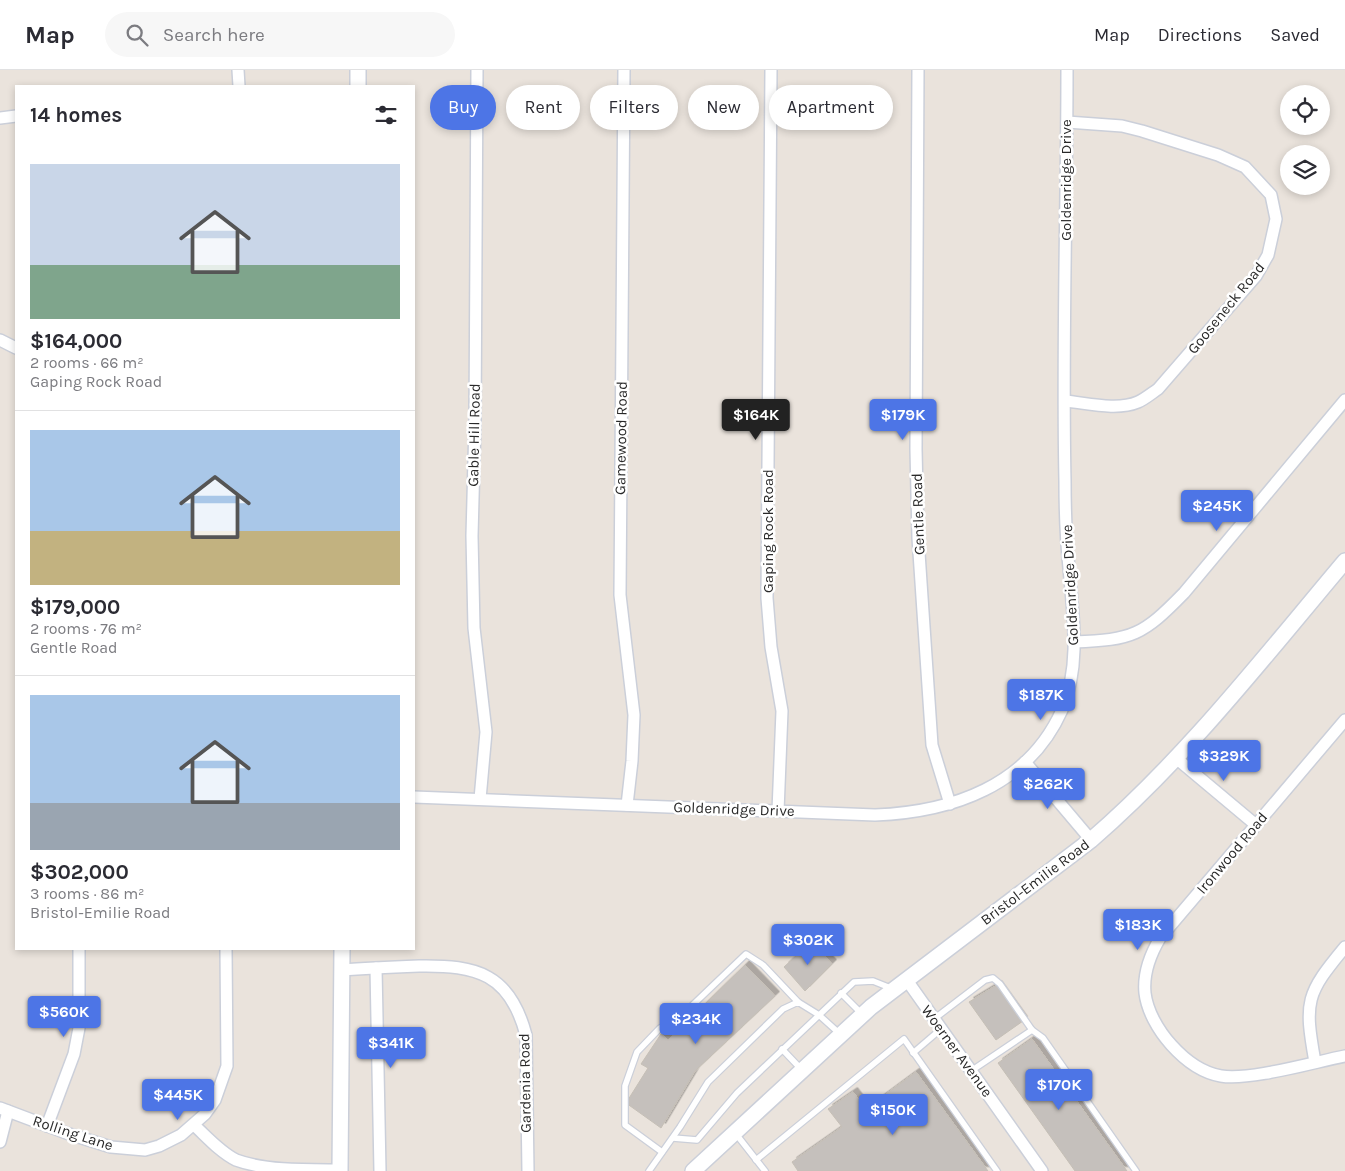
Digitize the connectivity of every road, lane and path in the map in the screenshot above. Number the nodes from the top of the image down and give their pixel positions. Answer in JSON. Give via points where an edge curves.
{"nodes":[{"id":1,"x":238,"y":70,"type":"edge"},
{"id":2,"x":358,"y":70,"type":"edge"},
{"id":3,"x":477,"y":70,"type":"edge"},
{"id":4,"x":624,"y":70,"type":"edge"},
{"id":5,"x":771,"y":70,"type":"edge"},
{"id":6,"x":918,"y":70,"type":"edge"},
{"id":7,"x":1067,"y":70,"type":"edge"},
{"id":8,"x":239,"y":85,"type":"edge"},
{"id":9,"x":358,"y":85,"type":"edge"},
{"id":10,"x":15,"y":116,"type":"edge"},
{"id":11,"x":0,"y":118,"type":"edge"},
{"id":12,"x":1067,"y":122,"type":"junction"},
{"id":13,"x":0,"y":340,"type":"edge"},
{"id":14,"x":15,"y":348,"type":"edge"},
{"id":15,"x":1345,"y":400,"type":"edge"},
{"id":16,"x":1064,"y":401,"type":"junction"},
{"id":17,"x":1345,"y":561,"type":"edge"},
{"id":18,"x":1074,"y":642,"type":"junction"},
{"id":19,"x":1345,"y":720,"type":"edge"},
{"id":20,"x":1176,"y":758,"type":"junction"},
{"id":21,"x":1025,"y":762,"type":"junction"},
{"id":22,"x":415,"y":797,"type":"edge"},
{"id":23,"x":480,"y":800,"type":"junction"},
{"id":24,"x":950,"y":804,"type":"junction"},
{"id":25,"x":627,"y":805,"type":"junction"},
{"id":26,"x":778,"y":811,"type":"junction"},
{"id":27,"x":1256,"y":825,"type":"junction"},
{"id":28,"x":1091,"y":840,"type":"junction"},
{"id":29,"x":1345,"y":947,"type":"edge"},
{"id":30,"x":79,"y":950,"type":"edge"},
{"id":31,"x":226,"y":950,"type":"edge"},
{"id":32,"x":342,"y":950,"type":"edge"},
{"id":33,"x":376,"y":968,"type":"junction"},
{"id":34,"x":342,"y":970,"type":"junction"},
{"id":35,"x":900,"y":984,"type":"junction"},
{"id":36,"x":841,"y":993,"type":"junction"},
{"id":37,"x":798,"y":1002,"type":"junction"},
{"id":38,"x":862,"y":1014,"type":"junction"},
{"id":39,"x":820,"y":1015,"type":"junction"},
{"id":40,"x":934,"y":1019,"type":"junction"},
{"id":41,"x":941,"y":1029,"type":"junction"},
{"id":42,"x":1032,"y":1030,"type":"junction"},
{"id":43,"x":840,"y":1034,"type":"junction"},
{"id":44,"x":782,"y":1049,"type":"junction"},
{"id":45,"x":913,"y":1052,"type":"junction"},
{"id":46,"x":1345,"y":1056,"type":"edge"},
{"id":47,"x":1315,"y":1062,"type":"junction"},
{"id":48,"x":801,"y":1069,"type":"junction"},
{"id":49,"x":971,"y":1071,"type":"junction"},
{"id":50,"x":4,"y":1110,"type":"edge"},
{"id":51,"x":194,"y":1125,"type":"junction"},
{"id":52,"x":47,"y":1126,"type":"junction"},
{"id":53,"x":735,"y":1132,"type":"junction"},
{"id":54,"x":673,"y":1138,"type":"junction"},
{"id":55,"x":0,"y":1142,"type":"edge"},
{"id":56,"x":662,"y":1152,"type":"junction"},
{"id":57,"x":756,"y":1160,"type":"junction"},
{"id":58,"x":243,"y":1167,"type":"edge"},
{"id":59,"x":1039,"y":1170,"type":"edge"},
{"id":60,"x":340,"y":1171,"type":"edge"},
{"id":61,"x":380,"y":1171,"type":"edge"},
{"id":62,"x":528,"y":1171,"type":"edge"},
{"id":63,"x":648,"y":1171,"type":"edge"},
{"id":64,"x":693,"y":1171,"type":"edge"},
{"id":65,"x":765,"y":1171,"type":"edge"},
{"id":66,"x":996,"y":1171,"type":"edge"},
{"id":67,"x":1136,"y":1171,"type":"edge"}],
"edges":[{"from":1,"to":8,"type":"street"},
{"from":2,"to":9,"type":"street"},
{"from":3,"to":23,"type":"street","name":"Gable Hill Road","via":[[472,536],[475,636],[485,724]]},
{"from":4,"to":25,"type":"street","name":"Gamewood Road","via":[[620,595],[634,715]]},
{"from":5,"to":26,"type":"street","name":"Gaping Rock Road","via":[[767,598],[782,711]]},
{"from":6,"to":24,"type":"street","name":"Gentle Road","via":[[918,538],[932,745]]},
{"from":7,"to":12,"type":"street","name":"Goldenridge Drive"},
{"from":10,"to":11,"type":"street"},
{"from":12,"to":16,"type":"street","name":"Goldenridge Drive"},
{"from":12,"to":16,"type":"street","name":"Gooseneck Road","via":[[1122,126],[1238,162],[1271,195],[1276,219],[1268,255],[1256,276],[1158,389],[1138,402],[1125,404]]},
{"from":13,"to":14,"type":"street"},
{"from":15,"to":18,"type":"street","via":[[1158,620],[1127,638]]},
{"from":16,"to":18,"type":"street","name":"Goldenridge Drive"},
{"from":17,"to":20,"type":"street","name":"Bristol-Emilie Road"},
{"from":18,"to":21,"type":"street","name":"Goldenridge Drive","via":[[1071,682],[1062,711],[1048,736]]},
{"from":19,"to":27,"type":"street","name":"Ironwood Road"},
{"from":20,"to":27,"type":"street"},
{"from":20,"to":28,"type":"street","name":"Bristol-Emilie Road"},
{"from":21,"to":24,"type":"street","name":"Goldenridge Drive","via":[[1000,782]]},
{"from":21,"to":28,"type":"street"},
{"from":22,"to":23,"type":"street","name":"Goldenridge Drive"},
{"from":23,"to":25,"type":"street","name":"Goldenridge Drive"},
{"from":24,"to":26,"type":"street","name":"Goldenridge Drive","via":[[909,814]]},
{"from":25,"to":26,"type":"street","name":"Goldenridge Drive"},
{"from":27,"to":47,"type":"street","name":"Ironwood Road","via":[[1152,950],[1145,992],[1153,1018],[1176,1051],[1205,1071],[1232,1076]]},
{"from":28,"to":35,"type":"street","name":"Bristol-Emilie Road"},
{"from":29,"to":47,"type":"street","via":[[1312,993],[1309,1028]]},
{"from":30,"to":52,"type":"street","via":[[79,1028],[74,1054]]},
{"from":31,"to":51,"type":"street","name":"Rolling Lane","via":[[227,1066],[215,1100]]},
{"from":32,"to":34,"type":"street"},
{"from":33,"to":34,"type":"street","name":"Gardenia Road"},
{"from":33,"to":61,"type":"street"},
{"from":33,"to":62,"type":"street","name":"Gardenia Road","via":[[438,966],[469,969],[482,973],[505,989],[521,1018],[526,1035]]},
{"from":34,"to":60,"type":"street"},
{"from":35,"to":36,"type":"lane","via":[[854,982]]},
{"from":35,"to":38,"type":"street","name":"Bristol-Emilie Road"},
{"from":35,"to":40,"type":"street","name":"Woerner Avenue"},
{"from":36,"to":38,"type":"lane"},
{"from":36,"to":39,"type":"lane"},
{"from":37,"to":39,"type":"lane"},
{"from":37,"to":54,"type":"lane","via":[[783,1010],[708,1082]]},
{"from":37,"to":56,"type":"lane","via":[[763,965],[746,954],[677,1020],[660,1028],[637,1052],[625,1086],[625,1125]]},
{"from":38,"to":43,"type":"street","name":"Bristol-Emilie Road"},
{"from":39,"to":43,"type":"lane"},
{"from":39,"to":44,"type":"lane"},
{"from":40,"to":41,"type":"street","name":"Woerner Avenue"},
{"from":40,"to":42,"type":"lane","via":[[993,978]]},
{"from":41,"to":45,"type":"lane"},
{"from":41,"to":49,"type":"street","name":"Woerner Avenue"},
{"from":42,"to":49,"type":"lane"},
{"from":42,"to":67,"type":"lane","via":[[1043,1038]]},
{"from":43,"to":48,"type":"street","name":"Bristol-Emilie Road"},
{"from":44,"to":48,"type":"lane"},
{"from":44,"to":54,"type":"lane","via":[[737,1093],[697,1140]]},
{"from":45,"to":57,"type":"lane","via":[[904,1040]]},
{"from":45,"to":66,"type":"lane"},
{"from":46,"to":47,"type":"street","name":"Ironwood Road"},
{"from":48,"to":53,"type":"street","name":"Bristol-Emilie Road"},
{"from":49,"to":59,"type":"street","name":"Woerner Avenue"},
{"from":50,"to":52,"type":"street","name":"Rolling Lane"},
{"from":50,"to":55,"type":"street"},
{"from":51,"to":52,"type":"street","name":"Rolling Lane","via":[[159,1146],[135,1150],[110,1147]]},
{"from":51,"to":58,"type":"street"},
{"from":53,"to":57,"type":"lane"},
{"from":53,"to":64,"type":"street","name":"Bristol-Emilie Road"},
{"from":54,"to":56,"type":"lane"},
{"from":56,"to":63,"type":"lane"},
{"from":57,"to":65,"type":"lane"},
{"from":58,"to":60,"type":"street"}]}
